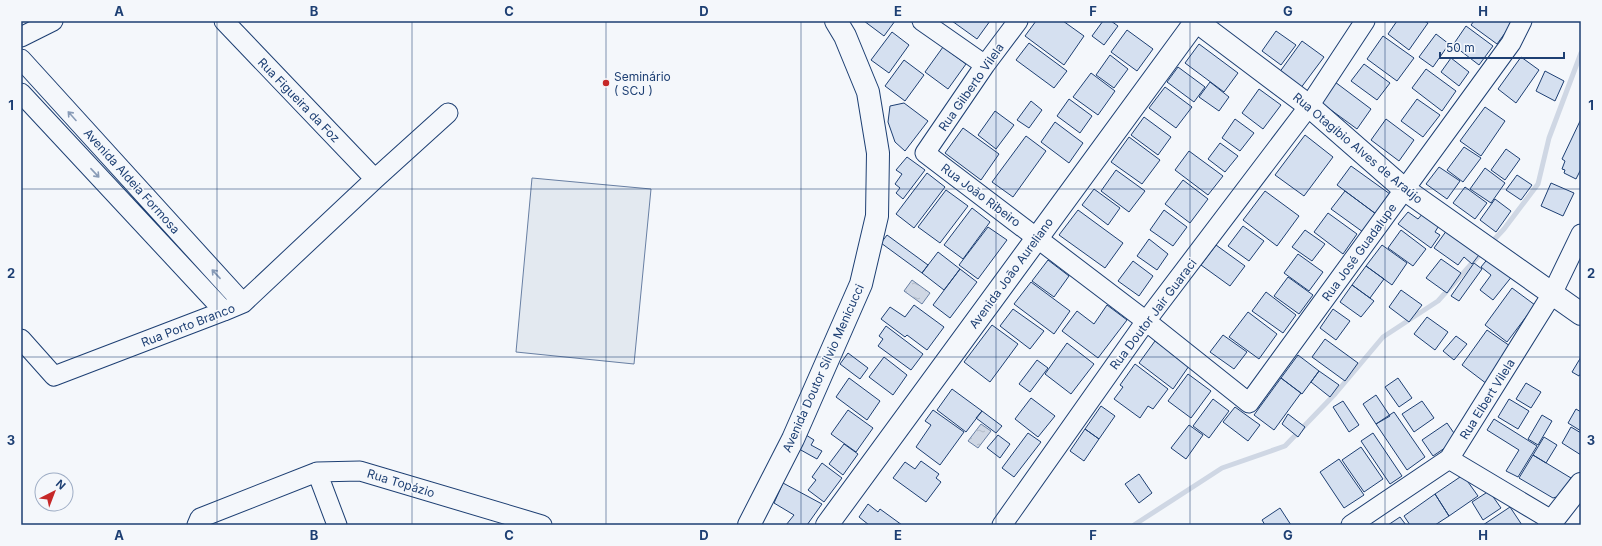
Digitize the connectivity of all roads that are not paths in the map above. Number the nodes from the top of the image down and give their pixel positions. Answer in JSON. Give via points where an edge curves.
{"nodes":[{"id":1,"x":53,"y":21,"type":"edge"},
{"id":2,"x":224,"y":21,"type":"edge"},
{"id":3,"x":836,"y":21,"type":"edge"},
{"id":4,"x":922,"y":21,"type":"edge"},
{"id":5,"x":1018,"y":21,"type":"edge"},
{"id":6,"x":1196,"y":21,"type":"edge"},
{"id":7,"x":1366,"y":21,"type":"edge"},
{"id":8,"x":1522,"y":21,"type":"edge"},
{"id":9,"x":21,"y":36,"type":"edge"},
{"id":10,"x":21,"y":59,"type":"edge"},
{"id":11,"x":985,"y":65,"type":"junction"},
{"id":12,"x":42,"y":82,"type":"junction"},
{"id":13,"x":23,"y":95,"type":"edge"},
{"id":14,"x":1309,"y":106,"type":"junction"},
{"id":15,"x":448,"y":113,"type":"dead end"},
{"id":16,"x":90,"y":135,"type":"junction"},
{"id":17,"x":74,"y":150,"type":"junction"},
{"id":18,"x":925,"y":153,"type":"joint"},
{"id":19,"x":375,"y":179,"type":"junction"},
{"id":20,"x":1404,"y":189,"type":"junction"},
{"id":21,"x":147,"y":198,"type":"junction"},
{"id":22,"x":132,"y":213,"type":"junction"},
{"id":23,"x":1581,"y":234,"type":"edge"},
{"id":24,"x":1036,"y":238,"type":"junction"},
{"id":25,"x":192,"y":247,"type":"junction"},
{"id":26,"x":177,"y":261,"type":"junction"},
{"id":27,"x":1552,"y":294,"type":"junction"},
{"id":28,"x":243,"y":303,"type":"junction"},
{"id":29,"x":224,"y":311,"type":"junction"},
{"id":30,"x":1581,"y":314,"type":"edge"},
{"id":31,"x":1146,"y":320,"type":"junction"},
{"id":32,"x":21,"y":339,"type":"edge"},
{"id":33,"x":1249,"y":403,"type":"joint"},
{"id":34,"x":1449,"y":459,"type":"junction"},
{"id":35,"x":317,"y":472,"type":"junction"},
{"id":36,"x":1581,"y":484,"type":"edge"},
{"id":37,"x":1551,"y":523,"type":"edge"},
{"id":38,"x":197,"y":525,"type":"edge"},
{"id":39,"x":337,"y":525,"type":"edge"},
{"id":40,"x":542,"y":525,"type":"edge"},
{"id":41,"x":750,"y":525,"type":"edge"},
{"id":42,"x":827,"y":525,"type":"edge"},
{"id":43,"x":1002,"y":525,"type":"edge"},
{"id":44,"x":1351,"y":525,"type":"edge"}],
"edges":[{"from":1,"to":9,"type":"street"},
{"from":2,"to":19,"type":"street","name":"Rua Figueira da Foz"},
{"from":3,"to":41,"type":"main road","name":"Avenida Doutor Sílvio Menicucci","via":[[845,36],[868,92],[878,153],[876,216],[861,284],[793,438]]},
{"from":4,"to":11,"type":"street"},
{"from":5,"to":11,"type":"street","name":"Rua Gilberto Vilela"},
{"from":6,"to":14,"type":"main road","name":"Rua Otagíbio Alves de Araújo"},
{"from":6,"to":24,"type":"main road","name":"Avenida João Aureliano"},
{"from":7,"to":14,"type":"street","name":"Rua Doutor Jair Guaraci"},
{"from":8,"to":20,"type":"street","name":"Rua José Guadalupe","via":[[1511,43]]},
{"from":10,"to":12,"type":"street","name":"Avenida Aldeia Formosa"},
{"from":11,"to":18,"type":"street","name":"Rua Gilberto Vilela"},
{"from":12,"to":13,"type":"street"},
{"from":16,"to":12,"type":"street","name":"Avenida Aldeia Formosa","one_way":true},
{"from":13,"to":17,"type":"street","name":"Avenida Aldeia Formosa"},
{"from":14,"to":20,"type":"main road","name":"Rua Otagíbio Alves de Araújo"},
{"from":14,"to":31,"type":"street","name":"Rua Doutor Jair Guaraci"},
{"from":15,"to":19,"type":"street","name":"Rua Porto Branco"},
{"from":16,"to":17,"type":"street"},
{"from":16,"to":21,"type":"street","name":"Avenida Aldeia Formosa"},
{"from":17,"to":22,"type":"street","name":"Avenida Aldeia Formosa","one_way":true},
{"from":18,"to":24,"type":"street","name":"Rua João Ribeiro"},
{"from":19,"to":28,"type":"street","name":"Rua Porto Branco"},
{"from":20,"to":27,"type":"main road","name":"Rua Otagíbio Alves de Araújo"},
{"from":20,"to":33,"type":"street","name":"Rua José Guadalupe"},
{"from":21,"to":22,"type":"street"},
{"from":21,"to":25,"type":"street","name":"Avenida Aldeia Formosa"},
{"from":22,"to":26,"type":"street","name":"Avenida Aldeia Formosa"},
{"from":23,"to":27,"type":"street","name":"Rua Elbert Vilela"},
{"from":24,"to":31,"type":"street","name":"Rua João Ribeiro"},
{"from":24,"to":42,"type":"main road","name":"Avenida João Aureliano"},
{"from":25,"to":26,"type":"street"},
{"from":28,"to":25,"type":"street","name":"Avenida Aldeia Formosa","one_way":true},
{"from":26,"to":29,"type":"street","name":"Avenida Aldeia Formosa"},
{"from":27,"to":30,"type":"main road","name":"Rua Otagíbio Alves de Araújo"},
{"from":27,"to":34,"type":"street","name":"Rua Elbert Vilela"},
{"from":28,"to":29,"type":"street","name":"Rua Porto Branco"},
{"from":29,"to":32,"type":"street","name":"Rua Porto Branco","via":[[54,376]]},
{"from":31,"to":33,"type":"street","name":"Rua João Ribeiro"},
{"from":31,"to":43,"type":"street","name":"Rua Doutor Jair Guaraci"},
{"from":34,"to":37,"type":"street"},
{"from":34,"to":44,"type":"street","name":"Rua Elbert Vilela"},
{"from":35,"to":38,"type":"street","name":"Rua Topázio","via":[[200,518]]},
{"from":35,"to":39,"type":"street"},
{"from":35,"to":40,"type":"street","name":"Rua Topázio","via":[[360,470]]},
{"from":36,"to":37,"type":"main road"}]}
